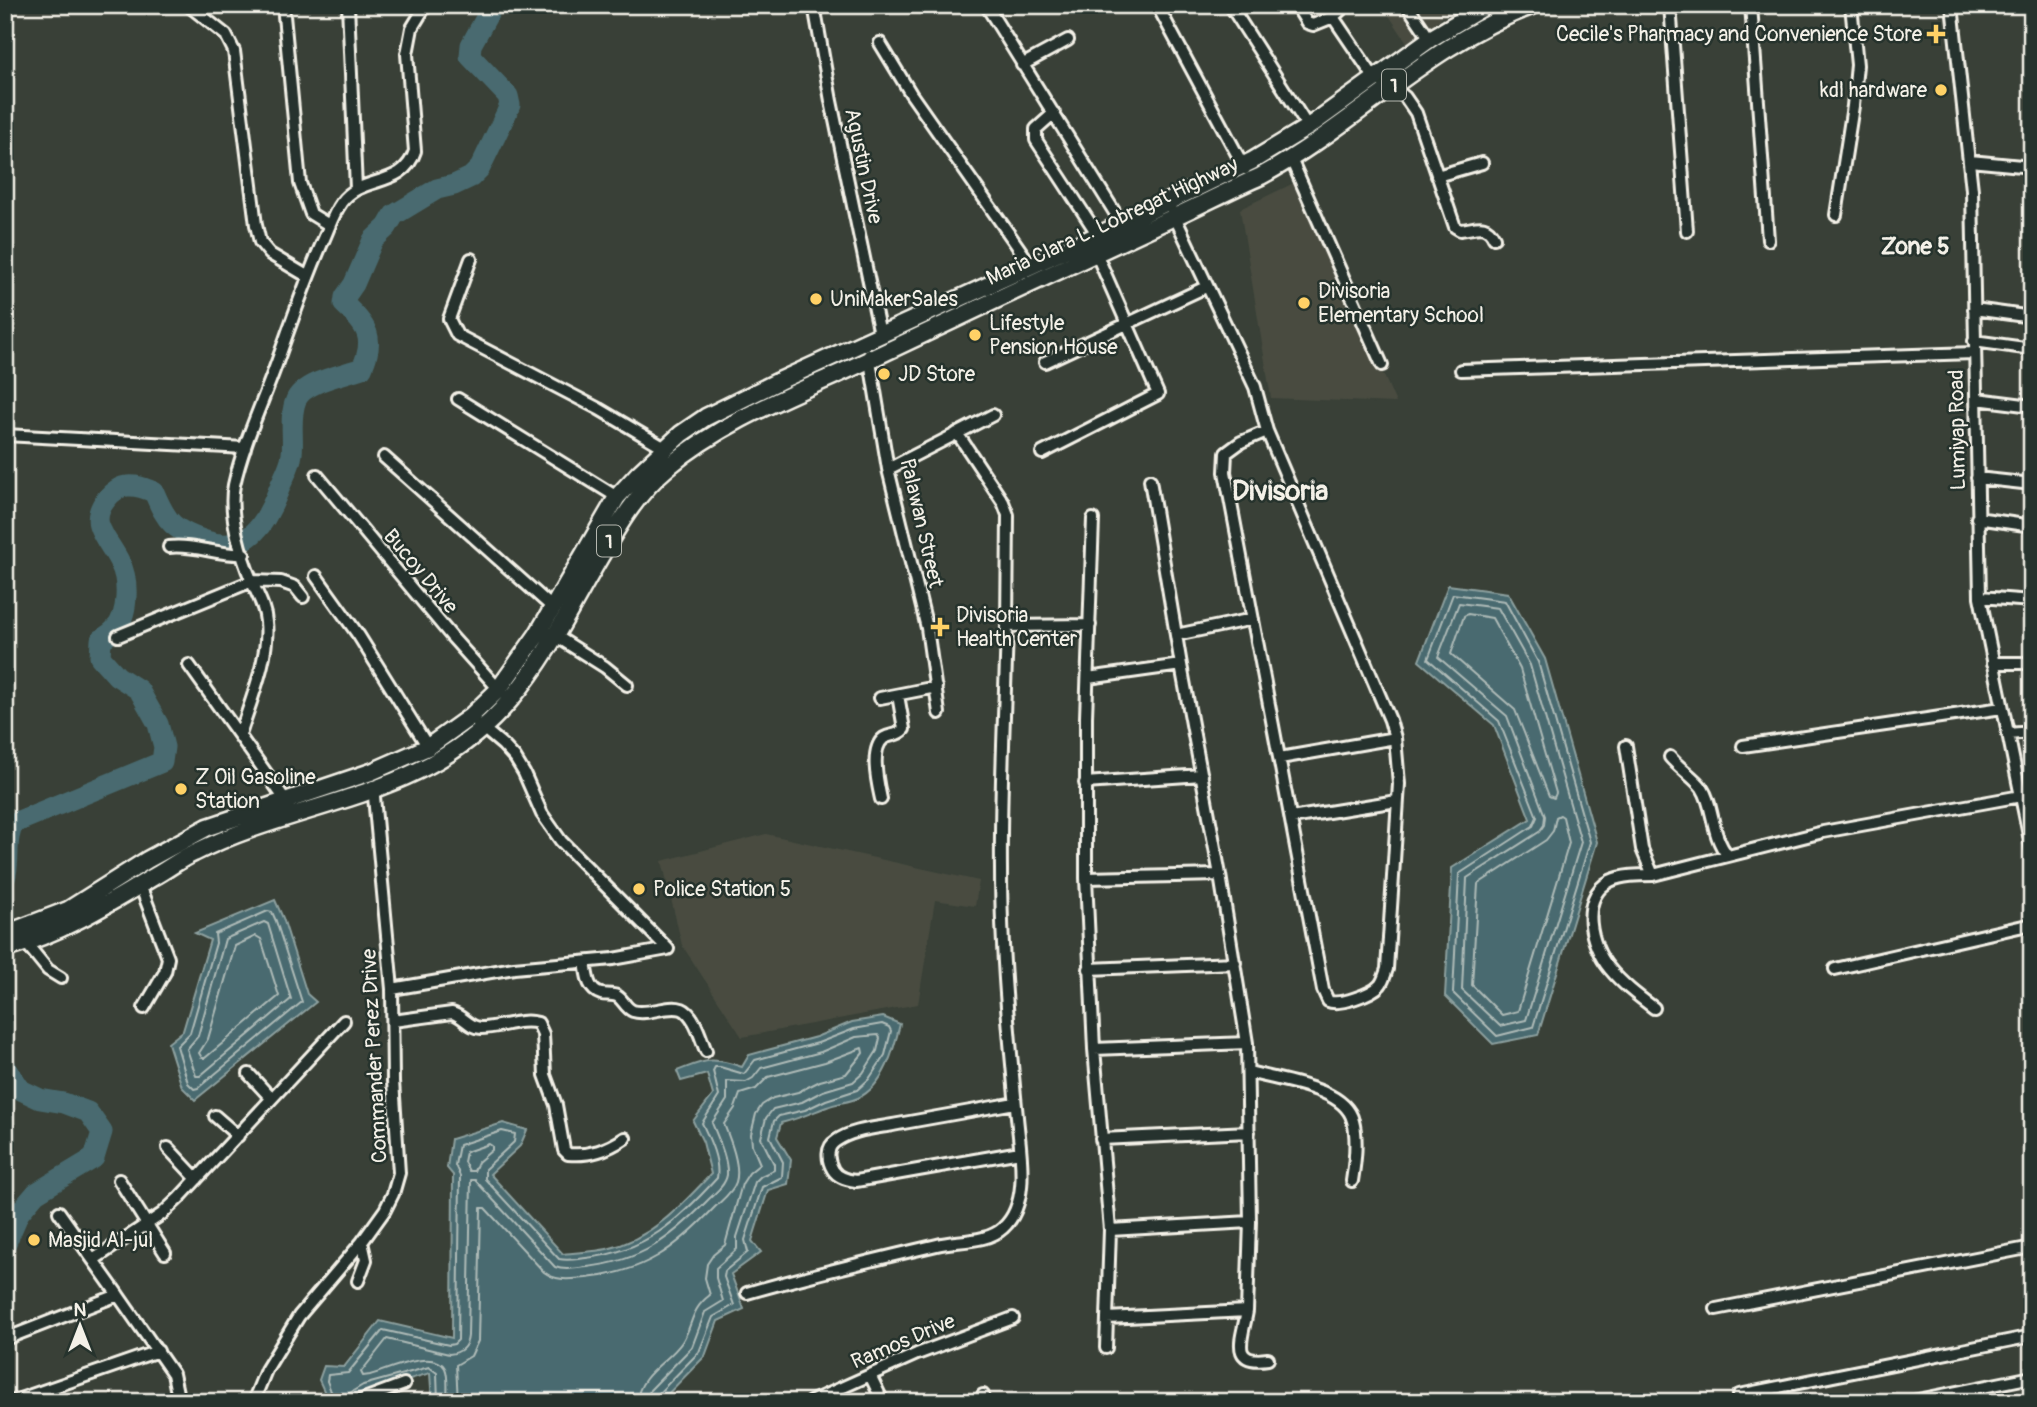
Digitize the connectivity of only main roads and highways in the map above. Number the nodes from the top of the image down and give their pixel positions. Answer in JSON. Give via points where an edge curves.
{"nodes":[{"id":1,"x":1487,"y":5,"type":"edge"},
{"id":2,"x":1534,"y":5,"type":"edge"},
{"id":3,"x":504,"y":695,"type":"junction"},
{"id":4,"x":5,"y":934,"type":"edge"},
{"id":5,"x":5,"y":949,"type":"edge"}],
"edges":[{"from":1,"to":3,"type":"highway","name":"Maria Clara L. Lobregat Highway","number":"1","via":[[1430,39],[1308,127],[1242,165],[706,417],[664,448],[617,497]]},
{"from":2,"to":3,"type":"highway","name":"Maria Clara L. Lobregat Highway","number":"1","via":[[1446,50],[1291,159],[1252,180],[748,414],[716,433],[667,468],[631,506],[556,636]]},
{"from":3,"to":4,"type":"highway","name":"Maria Clara L. Lobregat Highway","number":"1","via":[[428,747],[371,772],[208,827],[68,910]]},
{"from":3,"to":5,"type":"highway","name":"Maria Clara L. Lobregat Highway","number":"1","via":[[484,728],[414,773],[225,839],[61,930]]}]}
